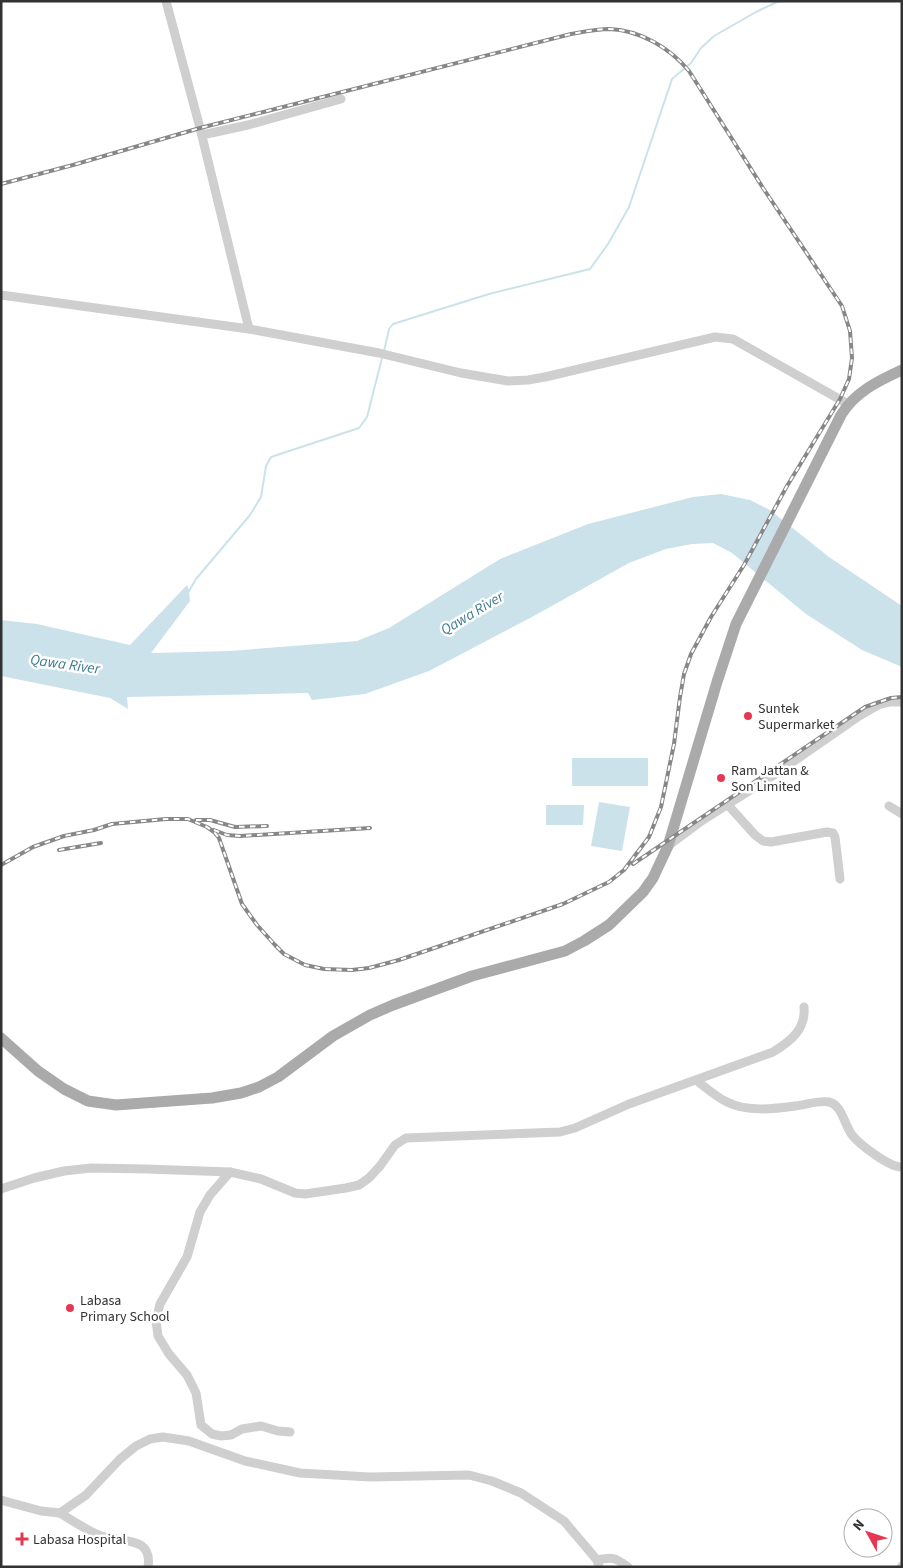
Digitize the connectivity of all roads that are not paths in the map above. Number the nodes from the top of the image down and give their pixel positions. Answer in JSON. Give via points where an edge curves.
{"nodes":[{"id":1,"x":166,"y":1,"type":"edge"},
{"id":2,"x":341,"y":99,"type":"dead end"},
{"id":3,"x":202,"y":135,"type":"junction"},
{"id":4,"x":1,"y":295,"type":"edge"},
{"id":5,"x":250,"y":329,"type":"junction"},
{"id":6,"x":902,"y":370,"type":"edge"},
{"id":7,"x":848,"y":404,"type":"junction"},
{"id":8,"x":902,"y":702,"type":"edge"},
{"id":9,"x":728,"y":805,"type":"junction"},
{"id":10,"x":889,"y":806,"type":"dead end"},
{"id":11,"x":902,"y":814,"type":"edge"},
{"id":12,"x":668,"y":846,"type":"junction"},
{"id":13,"x":840,"y":880,"type":"dead end"},
{"id":14,"x":804,"y":1007,"type":"dead end"},
{"id":15,"x":1,"y":1038,"type":"edge"},
{"id":16,"x":696,"y":1080,"type":"junction"},
{"id":17,"x":902,"y":1167,"type":"edge"},
{"id":18,"x":230,"y":1172,"type":"junction"},
{"id":19,"x":1,"y":1190,"type":"edge"},
{"id":20,"x":290,"y":1432,"type":"dead end"},
{"id":21,"x":1,"y":1500,"type":"edge"},
{"id":22,"x":60,"y":1513,"type":"junction"},
{"id":23,"x":598,"y":1564,"type":"edge"},
{"id":24,"x":148,"y":1567,"type":"edge"},
{"id":25,"x":628,"y":1567,"type":"edge"}],
"edges":[{"from":1,"to":3,"type":"street"},
{"from":2,"to":3,"type":"street"},
{"from":3,"to":5,"type":"street"},
{"from":4,"to":5,"type":"street"},
{"from":5,"to":7,"type":"street","via":[[508,381],[528,380],[715,337],[733,339]]},
{"from":6,"to":7,"type":"main road","via":[[873,384]]},
{"from":7,"to":12,"type":"main road","via":[[736,624]]},
{"from":8,"to":9,"type":"street","via":[[878,705]]},
{"from":9,"to":12,"type":"street"},
{"from":9,"to":13,"type":"street","via":[[763,841],[832,833]]},
{"from":10,"to":11,"type":"street"},
{"from":12,"to":15,"type":"main road","via":[[644,892],[609,925],[584,941],[549,956],[466,978],[393,1005],[352,1024],[278,1077],[241,1093],[116,1105],[88,1101],[38,1071]]},
{"from":14,"to":16,"type":"street","via":[[802,1023],[789,1042],[773,1052]]},
{"from":16,"to":17,"type":"street","via":[[726,1102],[742,1107],[787,1107],[829,1102],[838,1107],[852,1136],[894,1167]]},
{"from":16,"to":18,"type":"street","via":[[560,1132],[406,1138],[394,1144],[369,1178],[346,1188],[295,1193],[261,1179]]},
{"from":18,"to":19,"type":"street","via":[[64,1170]]},
{"from":18,"to":20,"type":"street","via":[[210,1194],[200,1212],[187,1257],[160,1304],[156,1320],[158,1336],[187,1375],[196,1393],[201,1425],[212,1434],[231,1435],[242,1429],[261,1426]]},
{"from":21,"to":22,"type":"street"},
{"from":22,"to":23,"type":"street","via":[[86,1495],[136,1446],[163,1437],[189,1441],[245,1462],[300,1473],[370,1477],[470,1475],[492,1481],[521,1493],[564,1522]]},
{"from":22,"to":24,"type":"street","via":[[102,1536],[137,1543],[146,1549],[150,1558]]},
{"from":23,"to":25,"type":"street","via":[[610,1558],[618,1559]]}]}
